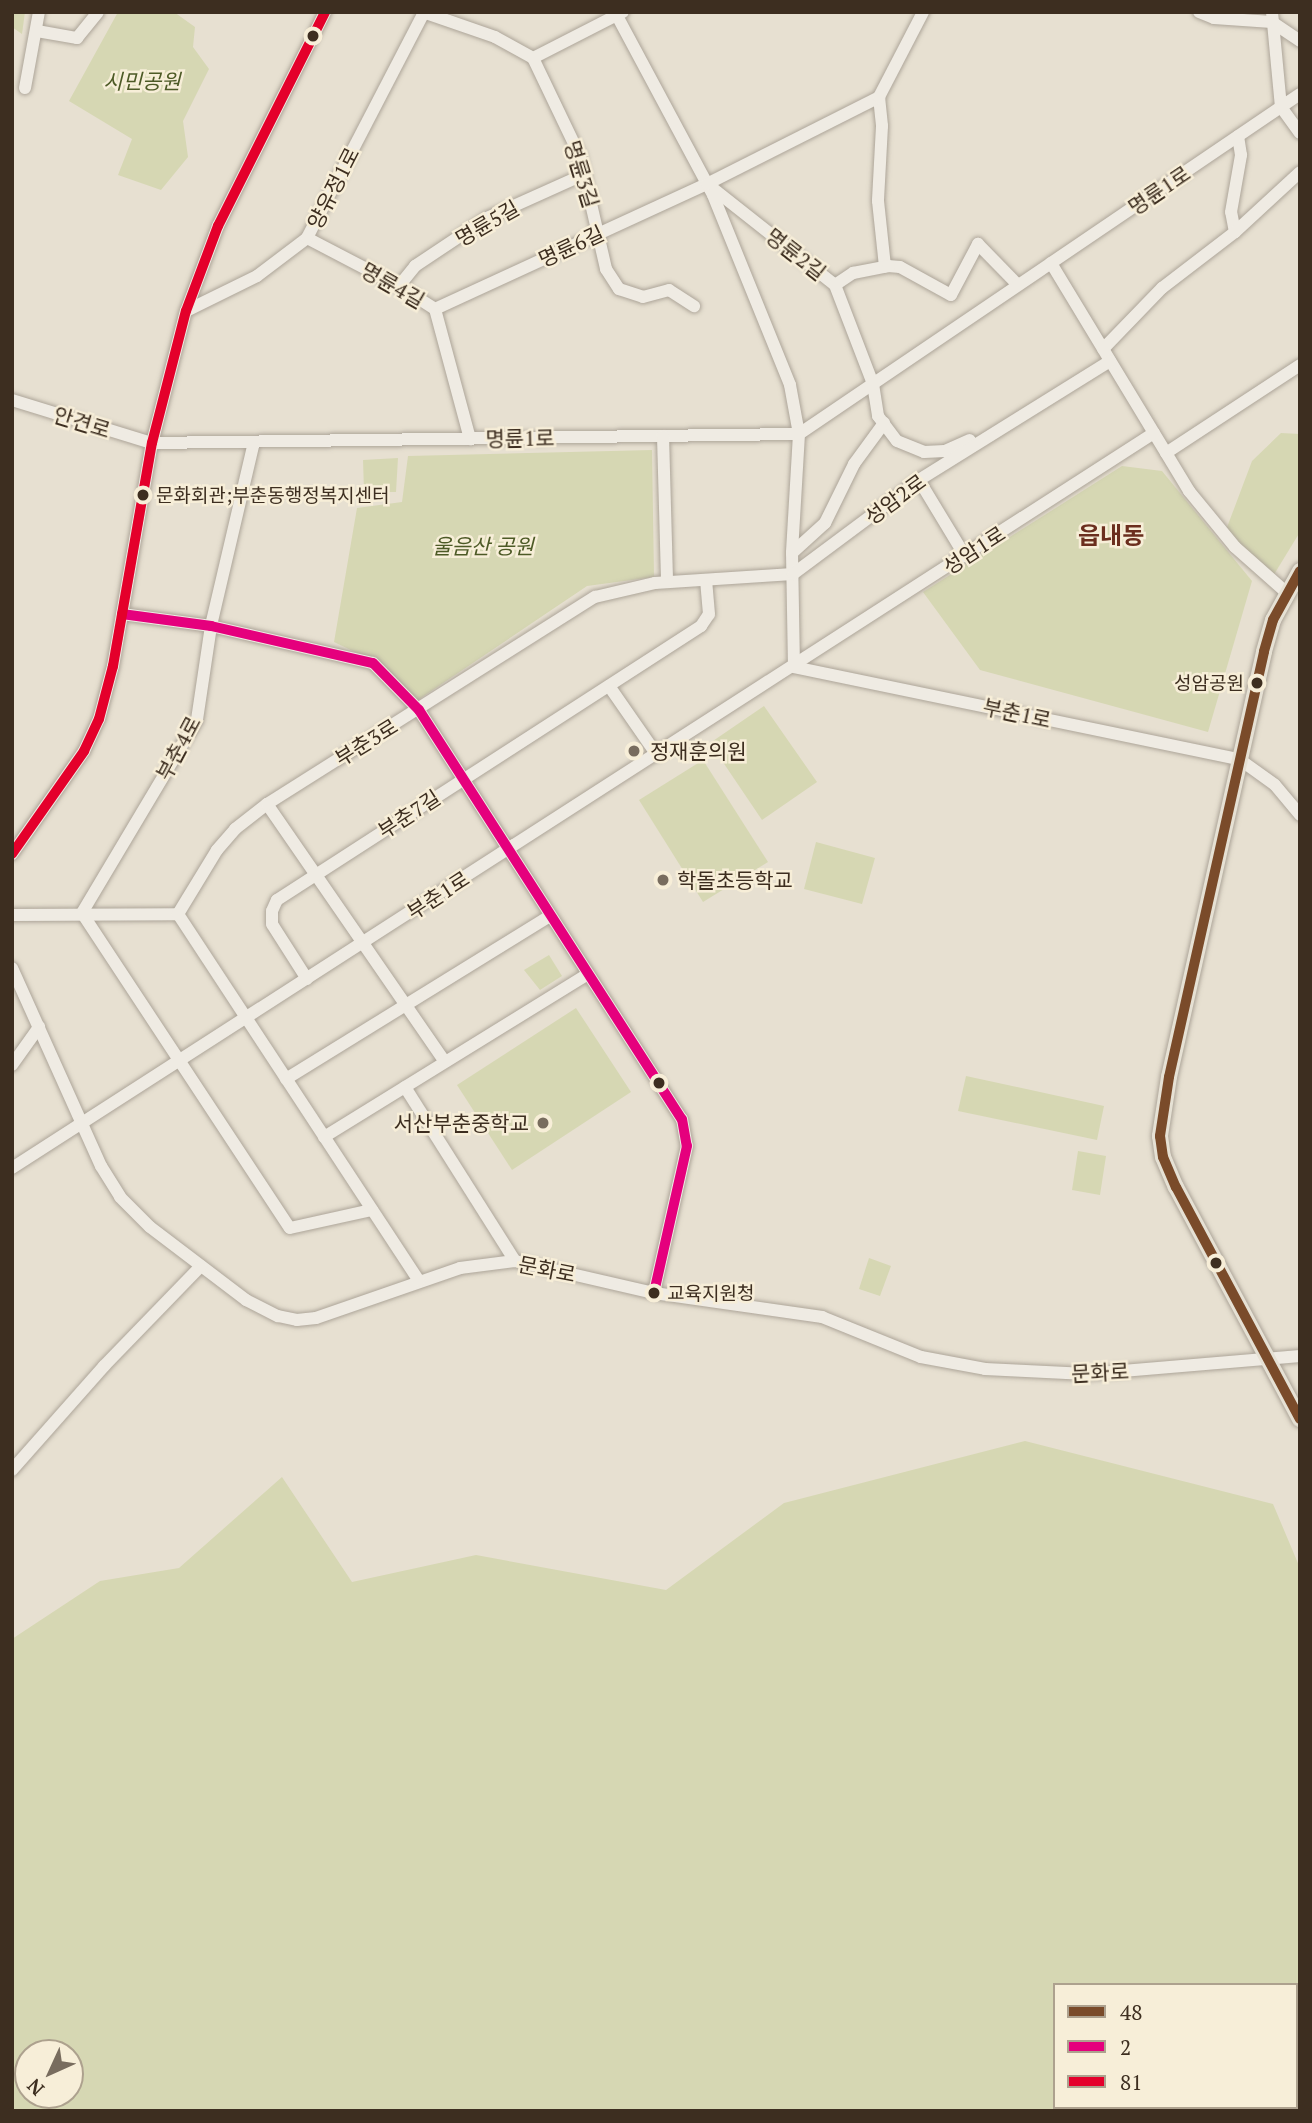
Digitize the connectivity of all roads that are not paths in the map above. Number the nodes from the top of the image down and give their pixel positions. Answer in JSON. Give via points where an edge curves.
{"nodes":[{"id":1,"x":39,"y":12,"type":"edge"},
{"id":2,"x":95,"y":12,"type":"edge"},
{"id":3,"x":325,"y":12,"type":"edge"},
{"id":4,"x":423,"y":12,"type":"edge"},
{"id":5,"x":923,"y":12,"type":"edge"},
{"id":6,"x":1199,"y":12,"type":"edge"},
{"id":7,"x":619,"y":13,"type":"edge"},
{"id":8,"x":1272,"y":17,"type":"edge"},
{"id":9,"x":37,"y":31,"type":"junction"},
{"id":10,"x":1300,"y":41,"type":"edge"},
{"id":11,"x":533,"y":58,"type":"junction"},
{"id":12,"x":25,"y":88,"type":"dead end"},
{"id":13,"x":1300,"y":94,"type":"edge"},
{"id":14,"x":879,"y":97,"type":"junction"},
{"id":15,"x":1281,"y":107,"type":"junction"},
{"id":16,"x":1300,"y":133,"type":"edge"},
{"id":17,"x":1238,"y":136,"type":"junction"},
{"id":18,"x":1300,"y":172,"type":"edge"},
{"id":19,"x":584,"y":174,"type":"junction"},
{"id":20,"x":706,"y":184,"type":"junction"},
{"id":21,"x":1235,"y":232,"type":"junction"},
{"id":22,"x":599,"y":233,"type":"junction"},
{"id":23,"x":307,"y":238,"type":"junction"},
{"id":24,"x":1051,"y":263,"type":"junction"},
{"id":25,"x":886,"y":267,"type":"junction"},
{"id":26,"x":835,"y":285,"type":"junction"},
{"id":27,"x":1018,"y":285,"type":"junction"},
{"id":28,"x":399,"y":286,"type":"junction"},
{"id":29,"x":694,"y":306,"type":"dead end"},
{"id":30,"x":435,"y":309,"type":"junction"},
{"id":31,"x":186,"y":311,"type":"junction"},
{"id":32,"x":1103,"y":349,"type":"junction"},
{"id":33,"x":1110,"y":361,"type":"junction"},
{"id":34,"x":1300,"y":365,"type":"edge"},
{"id":35,"x":873,"y":384,"type":"junction"},
{"id":36,"x":14,"y":404,"type":"edge"},
{"id":37,"x":884,"y":423,"type":"junction"},
{"id":38,"x":999,"y":428,"type":"junction"},
{"id":39,"x":1154,"y":433,"type":"junction"},
{"id":40,"x":799,"y":434,"type":"junction"},
{"id":41,"x":663,"y":436,"type":"junction"},
{"id":42,"x":470,"y":439,"type":"junction"},
{"id":43,"x":254,"y":442,"type":"junction"},
{"id":44,"x":152,"y":443,"type":"junction"},
{"id":45,"x":1166,"y":453,"type":"junction"},
{"id":46,"x":919,"y":480,"type":"junction"},
{"id":47,"x":792,"y":553,"type":"junction"},
{"id":48,"x":965,"y":556,"type":"junction"},
{"id":49,"x":1300,"y":571,"type":"edge"},
{"id":50,"x":793,"y":574,"type":"junction"},
{"id":51,"x":706,"y":580,"type":"junction"},
{"id":52,"x":667,"y":582,"type":"junction"},
{"id":53,"x":1287,"y":593,"type":"junction"},
{"id":54,"x":122,"y":614,"type":"junction"},
{"id":55,"x":211,"y":626,"type":"junction"},
{"id":56,"x":794,"y":667,"type":"junction"},
{"id":57,"x":608,"y":686,"type":"junction"},
{"id":58,"x":419,"y":710,"type":"junction"},
{"id":59,"x":657,"y":755,"type":"junction"},
{"id":60,"x":1240,"y":759,"type":"junction"},
{"id":61,"x":463,"y":779,"type":"junction"},
{"id":62,"x":267,"y":804,"type":"junction"},
{"id":63,"x":1300,"y":815,"type":"edge"},
{"id":64,"x":508,"y":850,"type":"junction"},
{"id":65,"x":12,"y":854,"type":"edge"},
{"id":66,"x":316,"y":874,"type":"junction"},
{"id":67,"x":82,"y":912,"type":"junction"},
{"id":68,"x":178,"y":914,"type":"junction"},
{"id":69,"x":12,"y":915,"type":"edge"},
{"id":70,"x":550,"y":915,"type":"junction"},
{"id":71,"x":363,"y":943,"type":"junction"},
{"id":72,"x":12,"y":968,"type":"edge"},
{"id":73,"x":588,"y":974,"type":"junction"},
{"id":74,"x":307,"y":979,"type":"junction"},
{"id":75,"x":406,"y":1005,"type":"junction"},
{"id":76,"x":246,"y":1018,"type":"junction"},
{"id":77,"x":38,"y":1027,"type":"junction"},
{"id":78,"x":180,"y":1060,"type":"junction"},
{"id":79,"x":445,"y":1062,"type":"junction"},
{"id":80,"x":12,"y":1065,"type":"edge"},
{"id":81,"x":286,"y":1079,"type":"junction"},
{"id":82,"x":405,"y":1087,"type":"junction"},
{"id":83,"x":82,"y":1123,"type":"junction"},
{"id":84,"x":324,"y":1137,"type":"junction"},
{"id":85,"x":12,"y":1168,"type":"edge"},
{"id":86,"x":372,"y":1210,"type":"junction"},
{"id":87,"x":515,"y":1261,"type":"junction"},
{"id":88,"x":201,"y":1266,"type":"junction"},
{"id":89,"x":419,"y":1281,"type":"junction"},
{"id":90,"x":654,"y":1293,"type":"junction"},
{"id":91,"x":1300,"y":1356,"type":"edge"},
{"id":92,"x":1265,"y":1359,"type":"junction"},
{"id":93,"x":1300,"y":1419,"type":"edge"},
{"id":94,"x":12,"y":1470,"type":"edge"}],
"edges":[{"from":1,"to":9,"type":"street"},
{"from":2,"to":9,"type":"street","via":[[73,39]]},
{"from":3,"to":31,"type":"street","via":[[218,226]]},
{"from":4,"to":11,"type":"street","via":[[495,37]]},
{"from":4,"to":23,"type":"street","name":"양유정1로"},
{"from":5,"to":14,"type":"street"},
{"from":6,"to":8,"type":"street","via":[[1214,18]]},
{"from":7,"to":11,"type":"street","name":"명륜2길"},
{"from":7,"to":20,"type":"street","name":"명륜2길"},
{"from":8,"to":10,"type":"street"},
{"from":8,"to":15,"type":"street"},
{"from":9,"to":12,"type":"street"},
{"from":11,"to":19,"type":"street","name":"명륜3길","via":[[580,156]]},
{"from":13,"to":15,"type":"street","name":"명륜1로"},
{"from":14,"to":20,"type":"street","name":"명륜6길"},
{"from":14,"to":25,"type":"street","via":[[878,201]]},
{"from":15,"to":16,"type":"street"},
{"from":15,"to":17,"type":"street","name":"명륜1로"},
{"from":17,"to":21,"type":"street","via":[[1241,155],[1231,212]]},
{"from":17,"to":24,"type":"street","name":"명륜1로"},
{"from":18,"to":21,"type":"street"},
{"from":19,"to":22,"type":"street","name":"명륜3길"},
{"from":19,"to":28,"type":"street","name":"명륜5길","via":[[487,218],[415,266]]},
{"from":20,"to":22,"type":"street","name":"명륜6길"},
{"from":20,"to":26,"type":"street","name":"명륜2길"},
{"from":20,"to":40,"type":"street","name":"명륜2길","via":[[790,385]]},
{"from":21,"to":32,"type":"street","via":[[1162,288]]},
{"from":22,"to":29,"type":"street","name":"명륜3길","via":[[606,269],[619,289],[643,297],[669,290]]},
{"from":22,"to":30,"type":"street","name":"명륜6길"},
{"from":23,"to":28,"type":"street","name":"명륜4길"},
{"from":23,"to":31,"type":"street","name":"양유정1로","via":[[257,276]]},
{"from":24,"to":27,"type":"street","name":"명륜1로"},
{"from":24,"to":32,"type":"street"},
{"from":25,"to":26,"type":"street","via":[[853,273]]},
{"from":25,"to":27,"type":"street","via":[[900,267],[951,295],[978,244]]},
{"from":26,"to":35,"type":"street","name":"명륜2길"},
{"from":27,"to":35,"type":"street","name":"명륜1로"},
{"from":28,"to":30,"type":"street","name":"명륜4길"},
{"from":30,"to":42,"type":"street","name":"명륜4길"},
{"from":31,"to":44,"type":"street"},
{"from":32,"to":33,"type":"street"},
{"from":33,"to":38,"type":"street","name":"성암2로"},
{"from":33,"to":39,"type":"street"},
{"from":34,"to":45,"type":"street"},
{"from":35,"to":37,"type":"street","via":[[878,416]]},
{"from":35,"to":40,"type":"street","name":"명륜1로"},
{"from":36,"to":44,"type":"street","name":"안견로"},
{"from":37,"to":38,"type":"street","name":"성암2로","via":[[897,441],[923,452],[945,450]]},
{"from":37,"to":47,"type":"street","via":[[855,464],[825,523]]},
{"from":38,"to":46,"type":"street","name":"성암2로"},
{"from":39,"to":45,"type":"street"},
{"from":39,"to":48,"type":"street","name":"성암1로"},
{"from":40,"to":41,"type":"street","name":"명륜1로"},
{"from":40,"to":47,"type":"street"},
{"from":41,"to":42,"type":"street","name":"명륜1로"},
{"from":41,"to":52,"type":"street"},
{"from":42,"to":43,"type":"street","name":"명륜1로"},
{"from":43,"to":44,"type":"street","name":"명륜1로"},
{"from":43,"to":55,"type":"street","name":"부춘4로"},
{"from":44,"to":54,"type":"street"},
{"from":45,"to":53,"type":"street","via":[[1189,491],[1235,547]]},
{"from":46,"to":48,"type":"street"},
{"from":46,"to":50,"type":"street","name":"성암2로"},
{"from":47,"to":50,"type":"street"},
{"from":48,"to":56,"type":"street","name":"성암1로"},
{"from":49,"to":53,"type":"main road"},
{"from":50,"to":51,"type":"street","name":"부춘3로"},
{"from":50,"to":56,"type":"street"},
{"from":51,"to":52,"type":"street","name":"부춘3로"},
{"from":51,"to":57,"type":"street","name":"부춘7길","via":[[706,621]]},
{"from":52,"to":58,"type":"street","name":"부춘3로","via":[[595,597]]},
{"from":53,"to":60,"type":"main road","via":[[1268,636]]},
{"from":54,"to":55,"type":"street"},
{"from":54,"to":65,"type":"street","via":[[107,695],[95,730]]},
{"from":55,"to":58,"type":"street","via":[[373,663]]},
{"from":55,"to":67,"type":"street","name":"부춘4로","via":[[197,720]]},
{"from":56,"to":59,"type":"street","name":"부춘1로"},
{"from":56,"to":60,"type":"street","name":"부춘1로"},
{"from":57,"to":59,"type":"street"},
{"from":57,"to":61,"type":"street","name":"부춘7길"},
{"from":58,"to":61,"type":"street"},
{"from":58,"to":62,"type":"street","name":"부춘3로"},
{"from":59,"to":64,"type":"street","name":"부춘1로"},
{"from":60,"to":63,"type":"street","via":[[1275,785]]},
{"from":60,"to":92,"type":"main road","via":[[1160,1136],[1176,1187]]},
{"from":61,"to":64,"type":"street"},
{"from":61,"to":66,"type":"street","name":"부춘7길"},
{"from":62,"to":66,"type":"street"},
{"from":62,"to":68,"type":"street","name":"부춘3로","via":[[226,838]]},
{"from":64,"to":70,"type":"street"},
{"from":64,"to":71,"type":"street","name":"부춘1로"},
{"from":66,"to":71,"type":"street"},
{"from":66,"to":74,"type":"street","name":"부춘7길","via":[[277,900],[271,915]]},
{"from":67,"to":68,"type":"street"},
{"from":67,"to":69,"type":"street"},
{"from":67,"to":78,"type":"street"},
{"from":68,"to":76,"type":"street"},
{"from":70,"to":73,"type":"street"},
{"from":70,"to":75,"type":"street"},
{"from":71,"to":74,"type":"street","name":"부춘1로"},
{"from":71,"to":75,"type":"street"},
{"from":72,"to":77,"type":"street","name":"문화로"},
{"from":73,"to":79,"type":"street"},
{"from":73,"to":90,"type":"street","via":[[671,1099],[686,1132],[687,1146]]},
{"from":74,"to":76,"type":"street","name":"부춘1로"},
{"from":75,"to":79,"type":"street"},
{"from":75,"to":81,"type":"street"},
{"from":76,"to":78,"type":"street","name":"부춘1로"},
{"from":76,"to":81,"type":"street"},
{"from":77,"to":80,"type":"street"},
{"from":77,"to":83,"type":"street","name":"문화로"},
{"from":78,"to":83,"type":"street","name":"부춘1로"},
{"from":78,"to":86,"type":"street","via":[[291,1229]]},
{"from":79,"to":82,"type":"street"},
{"from":81,"to":84,"type":"street"},
{"from":82,"to":84,"type":"street"},
{"from":82,"to":87,"type":"street"},
{"from":83,"to":85,"type":"street","name":"부춘1로"},
{"from":83,"to":88,"type":"street","name":"문화로","via":[[101,1166],[126,1203]]},
{"from":84,"to":86,"type":"street"},
{"from":86,"to":89,"type":"street"},
{"from":87,"to":89,"type":"street","name":"문화로","via":[[460,1268]]},
{"from":87,"to":90,"type":"street","name":"문화로"},
{"from":88,"to":89,"type":"street","name":"문화로","via":[[258,1308],[297,1320],[316,1318]]},
{"from":88,"to":94,"type":"street"},
{"from":90,"to":92,"type":"street","name":"문화로","via":[[822,1317],[921,1357],[985,1369],[1087,1374]]},
{"from":91,"to":92,"type":"street"},
{"from":92,"to":93,"type":"main road"}]}
